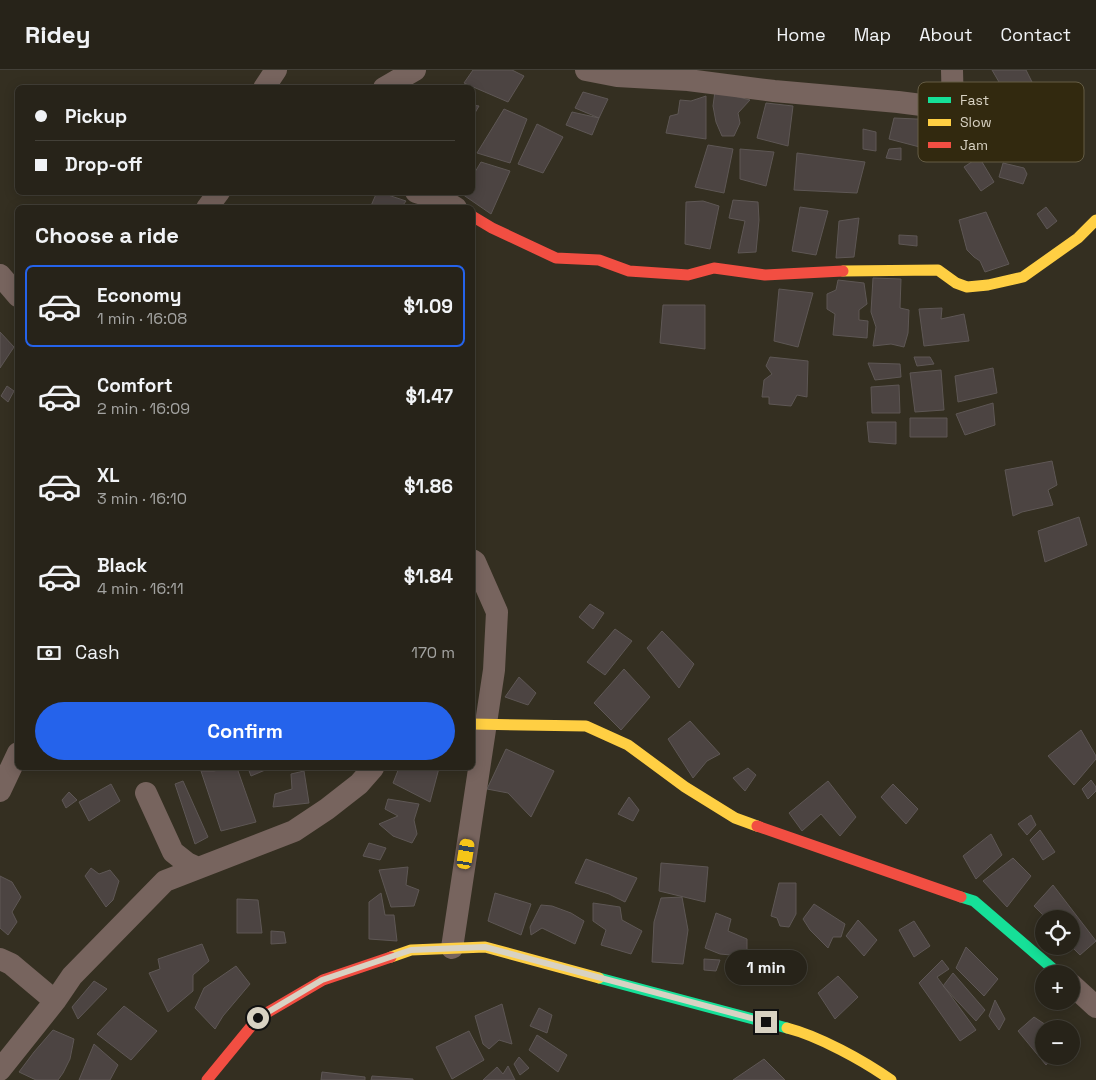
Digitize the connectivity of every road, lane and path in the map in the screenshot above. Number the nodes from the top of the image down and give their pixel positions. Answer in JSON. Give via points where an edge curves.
{"nodes":[{"id":1,"x":276,"y":70,"type":"edge"},
{"id":2,"x":415,"y":70,"type":"edge"},
{"id":3,"x":586,"y":70,"type":"edge"},
{"id":4,"x":657,"y":74,"type":"edge"},
{"id":5,"x":266,"y":85,"type":"edge"},
{"id":6,"x":389,"y":85,"type":"edge"},
{"id":7,"x":918,"y":105,"type":"edge"},
{"id":8,"x":217,"y":195,"type":"edge"},
{"id":9,"x":426,"y":195,"type":"edge"},
{"id":10,"x":208,"y":205,"type":"edge"},
{"id":11,"x":451,"y":205,"type":"edge"},
{"id":12,"x":475,"y":218,"type":"edge"},
{"id":13,"x":1096,"y":220,"type":"edge"},
{"id":14,"x":0,"y":275,"type":"edge"},
{"id":15,"x":15,"y":292,"type":"edge"},
{"id":16,"x":475,"y":562,"type":"edge"},
{"id":17,"x":479,"y":723,"type":"edge"},
{"id":18,"x":475,"y":756,"type":"edge"},
{"id":19,"x":15,"y":759,"type":"edge"},
{"id":20,"x":371,"y":770,"type":"edge"},
{"id":21,"x":473,"y":770,"type":"edge"},
{"id":22,"x":0,"y":791,"type":"edge"},
{"id":23,"x":146,"y":793,"type":"dead end"},
{"id":24,"x":198,"y":868,"type":"junction"},
{"id":25,"x":452,"y":948,"type":"junction"},
{"id":26,"x":0,"y":959,"type":"edge"},
{"id":27,"x":1049,"y":965,"type":"edge"},
{"id":28,"x":1080,"y":992,"type":"edge"},
{"id":29,"x":55,"y":1002,"type":"junction"},
{"id":30,"x":1096,"y":1007,"type":"edge"},
{"id":31,"x":0,"y":1070,"type":"edge"},
{"id":32,"x":207,"y":1080,"type":"edge"},
{"id":33,"x":890,"y":1080,"type":"edge"}],
"edges":[{"from":1,"to":5,"type":"street"},
{"from":2,"to":6,"type":"street"},
{"from":3,"to":4,"type":"street","via":[[617,76]]},
{"from":4,"to":7,"type":"street","via":[[774,91]]},
{"from":8,"to":10,"type":"street"},
{"from":9,"to":11,"type":"street"},
{"from":12,"to":13,"type":"street","via":[[556,258],[598,260],[629,271],[688,275],[714,268],[765,274],[938,270],[967,287],[1023,277],[1078,238]]},
{"from":14,"to":15,"type":"street"},
{"from":16,"to":17,"type":"street","via":[[497,612],[494,670]]},
{"from":17,"to":18,"type":"street"},
{"from":17,"to":27,"type":"street","via":[[586,726],[628,745],[735,818],[974,901]]},
{"from":19,"to":22,"type":"street"},
{"from":20,"to":24,"type":"street","via":[[328,809],[294,831]]},
{"from":21,"to":25,"type":"street"},
{"from":23,"to":24,"type":"street","via":[[173,852]]},
{"from":24,"to":29,"type":"street","via":[[165,881],[72,976]]},
{"from":25,"to":32,"type":"street","via":[[411,950],[322,980],[258,1018]]},
{"from":25,"to":33,"type":"street","via":[[485,947],[803,1032]]},
{"from":26,"to":29,"type":"street","via":[[11,964]]},
{"from":28,"to":30,"type":"street"},
{"from":29,"to":31,"type":"street"}]}
